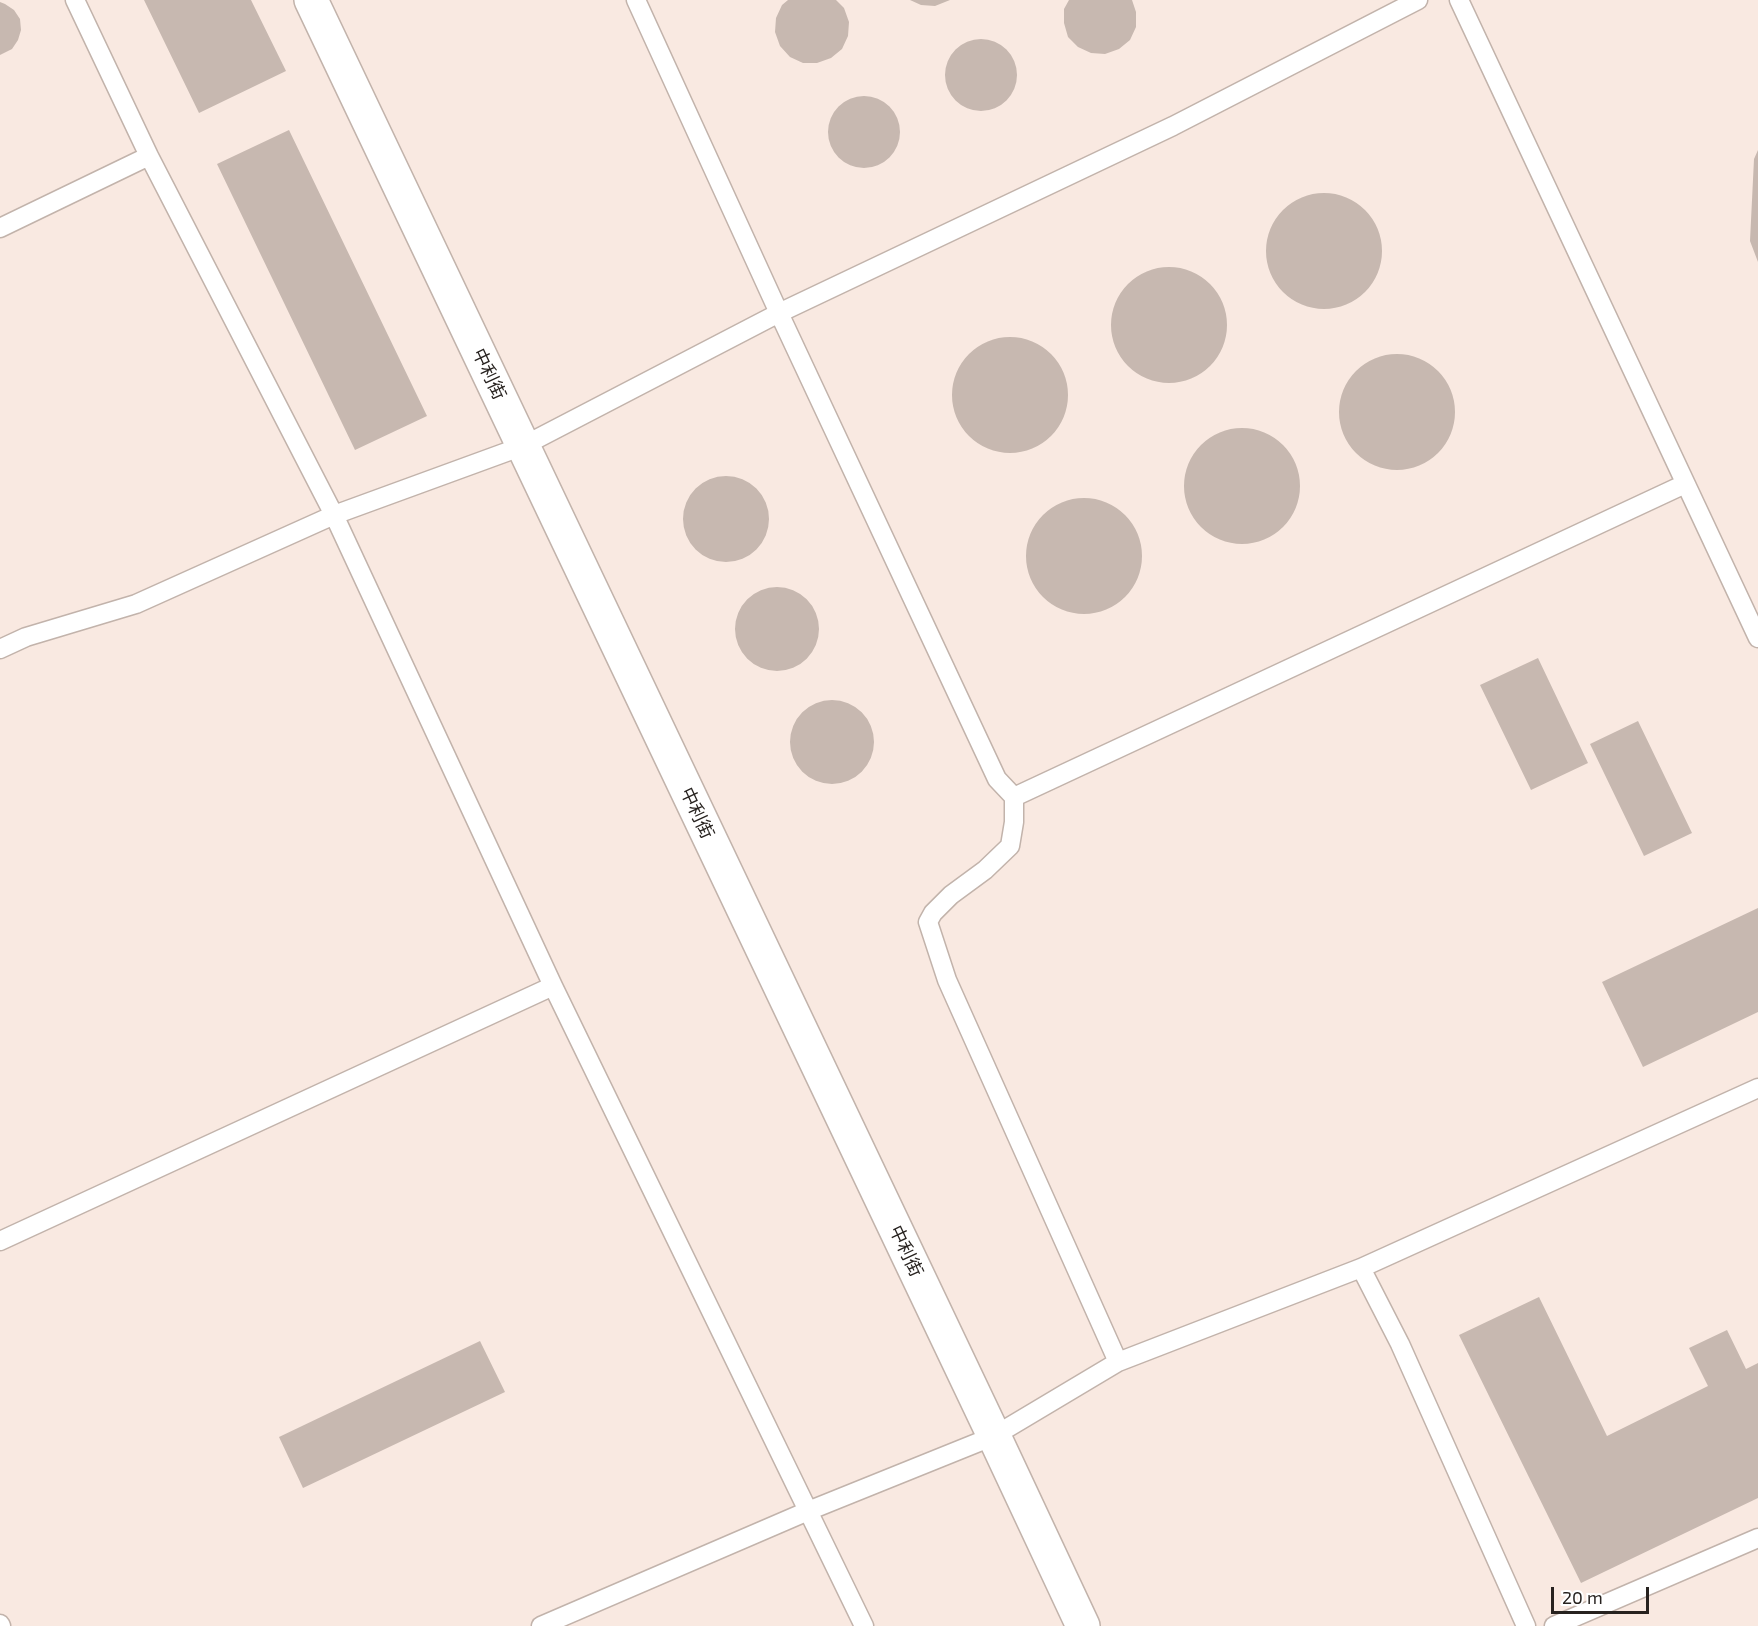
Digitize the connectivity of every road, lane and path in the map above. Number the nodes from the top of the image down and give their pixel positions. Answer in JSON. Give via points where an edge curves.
{"nodes":[{"id":1,"x":75,"y":0,"type":"edge"},
{"id":2,"x":311,"y":0,"type":"edge"},
{"id":3,"x":636,"y":0,"type":"edge"},
{"id":4,"x":1418,"y":0,"type":"edge"},
{"id":5,"x":1459,"y":0,"type":"edge"},
{"id":6,"x":149,"y":156,"type":"junction"},
{"id":7,"x":0,"y":228,"type":"edge"},
{"id":8,"x":779,"y":313,"type":"junction"},
{"id":9,"x":523,"y":446,"type":"junction"},
{"id":10,"x":1685,"y":484,"type":"junction"},
{"id":11,"x":334,"y":514,"type":"junction"},
{"id":12,"x":1758,"y":638,"type":"edge"},
{"id":13,"x":0,"y":649,"type":"edge"},
{"id":14,"x":1014,"y":797,"type":"junction"},
{"id":15,"x":553,"y":986,"type":"junction"},
{"id":16,"x":1758,"y":1088,"type":"edge"},
{"id":17,"x":0,"y":1241,"type":"edge"},
{"id":18,"x":1361,"y":1268,"type":"junction"},
{"id":19,"x":1118,"y":1362,"type":"junction"},
{"id":20,"x":994,"y":1436,"type":"junction"},
{"id":21,"x":808,"y":1511,"type":"junction"},
{"id":22,"x":1758,"y":1538,"type":"edge"},
{"id":23,"x":541,"y":1626,"type":"edge"},
{"id":24,"x":864,"y":1626,"type":"edge"},
{"id":25,"x":1083,"y":1626,"type":"edge"},
{"id":26,"x":1526,"y":1626,"type":"edge"},
{"id":27,"x":1554,"y":1626,"type":"edge"}],
"edges":[{"from":1,"to":6,"type":"lane"},
{"from":2,"to":9,"type":"street","name":"中利街"},
{"from":3,"to":8,"type":"lane"},
{"from":4,"to":8,"type":"lane","via":[[1173,126]]},
{"from":5,"to":10,"type":"lane"},
{"from":6,"to":7,"type":"lane"},
{"from":6,"to":11,"type":"lane"},
{"from":8,"to":9,"type":"lane"},
{"from":8,"to":14,"type":"lane","via":[[996,779]]},
{"from":9,"to":11,"type":"lane"},
{"from":9,"to":20,"type":"street","name":"中利街"},
{"from":10,"to":12,"type":"lane"},
{"from":10,"to":14,"type":"lane"},
{"from":11,"to":13,"type":"lane","via":[[136,603],[26,637]]},
{"from":11,"to":15,"type":"lane"},
{"from":14,"to":19,"type":"lane","via":[[1010,846],[951,895],[928,922],[946,980]]},
{"from":15,"to":17,"type":"lane"},
{"from":15,"to":21,"type":"lane"},
{"from":16,"to":18,"type":"lane"},
{"from":18,"to":19,"type":"lane"},
{"from":18,"to":26,"type":"lane","via":[[1400,1344]]},
{"from":19,"to":20,"type":"lane"},
{"from":20,"to":21,"type":"lane"},
{"from":20,"to":25,"type":"street","name":"中利街"},
{"from":21,"to":23,"type":"lane"},
{"from":21,"to":24,"type":"lane"},
{"from":22,"to":27,"type":"lane"}]}
